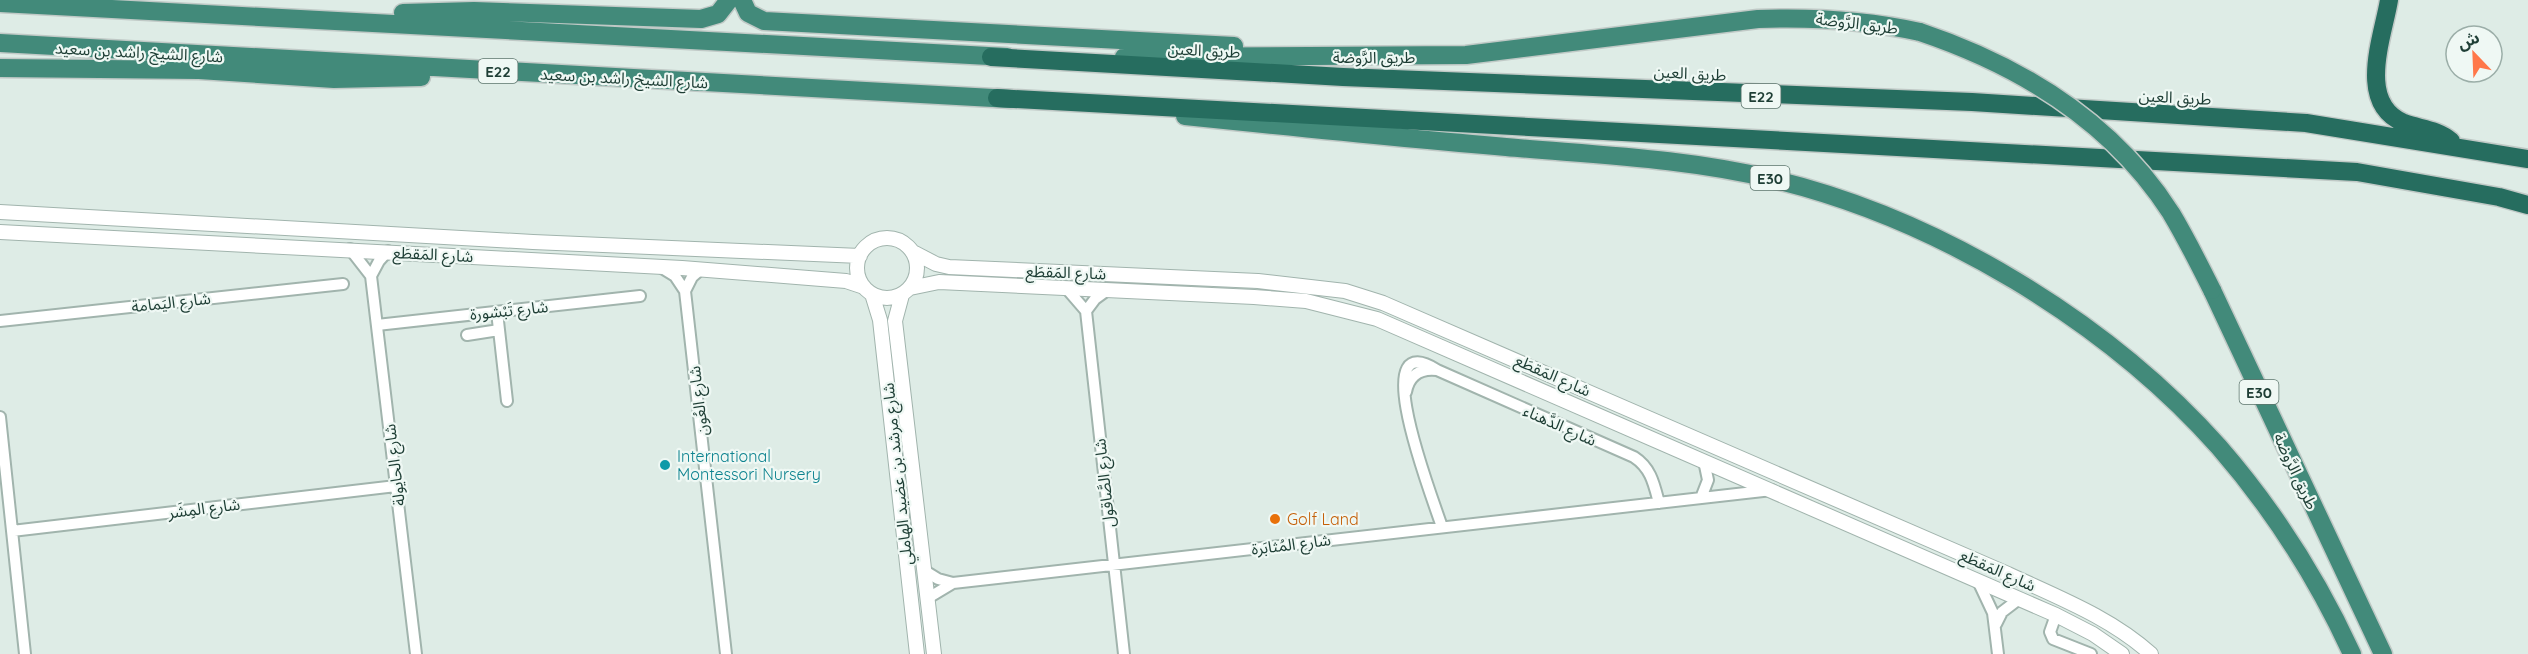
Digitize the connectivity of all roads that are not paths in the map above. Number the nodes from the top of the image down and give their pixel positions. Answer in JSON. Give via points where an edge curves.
{"nodes":[{"id":1,"x":97,"y":0,"type":"edge"},
{"id":2,"x":729,"y":0,"type":"edge"},
{"id":3,"x":742,"y":0,"type":"edge"},
{"id":4,"x":2390,"y":0,"type":"edge"},
{"id":5,"x":0,"y":3,"type":"edge"},
{"id":6,"x":235,"y":15,"type":"junction"},
{"id":7,"x":266,"y":16,"type":"junction"},
{"id":8,"x":0,"y":43,"type":"edge"},
{"id":9,"x":990,"y":57,"type":"junction"},
{"id":10,"x":1413,"y":57,"type":"junction"},
{"id":11,"x":0,"y":68,"type":"edge"},
{"id":12,"x":485,"y":71,"type":"junction"},
{"id":13,"x":997,"y":98,"type":"junction"},
{"id":14,"x":2457,"y":147,"type":"junction"},
{"id":15,"x":2528,"y":159,"type":"edge"},
{"id":16,"x":2528,"y":205,"type":"edge"},
{"id":17,"x":0,"y":212,"type":"edge"},
{"id":18,"x":219,"y":224,"type":"junction"},
{"id":19,"x":0,"y":232,"type":"edge"},
{"id":20,"x":180,"y":241,"type":"junction"},
{"id":21,"x":533,"y":242,"type":"junction"},
{"id":22,"x":350,"y":249,"type":"junction"},
{"id":23,"x":388,"y":251,"type":"junction"},
{"id":24,"x":913,"y":252,"type":"junction"},
{"id":25,"x":412,"y":253,"type":"junction"},
{"id":26,"x":860,"y":256,"type":"junction"},
{"id":27,"x":659,"y":267,"type":"junction"},
{"id":28,"x":700,"y":269,"type":"junction"},
{"id":29,"x":371,"y":276,"type":"junction"},
{"id":30,"x":343,"y":284,"type":"dead end"},
{"id":31,"x":1067,"y":289,"type":"junction"},
{"id":32,"x":685,"y":291,"type":"junction"},
{"id":33,"x":868,"y":291,"type":"junction"},
{"id":34,"x":906,"y":291,"type":"junction"},
{"id":35,"x":1106,"y":291,"type":"junction"},
{"id":36,"x":640,"y":296,"type":"dead end"},
{"id":37,"x":1086,"y":311,"type":"junction"},
{"id":38,"x":497,"y":312,"type":"junction"},
{"id":39,"x":0,"y":321,"type":"edge"},
{"id":40,"x":377,"y":325,"type":"junction"},
{"id":41,"x":499,"y":330,"type":"junction"},
{"id":42,"x":467,"y":335,"type":"dead end"},
{"id":43,"x":1577,"y":385,"type":"junction"},
{"id":44,"x":507,"y":400,"type":"dead end"},
{"id":45,"x":1566,"y":400,"type":"junction"},
{"id":46,"x":0,"y":417,"type":"edge"},
{"id":47,"x":1704,"y":461,"type":"junction"},
{"id":48,"x":396,"y":486,"type":"junction"},
{"id":49,"x":1772,"y":490,"type":"junction"},
{"id":50,"x":1701,"y":498,"type":"junction"},
{"id":51,"x":1659,"y":503,"type":"junction"},
{"id":52,"x":1442,"y":527,"type":"junction"},
{"id":53,"x":1908,"y":530,"type":"junction"},
{"id":54,"x":12,"y":531,"type":"junction"},
{"id":55,"x":1889,"y":542,"type":"junction"},
{"id":56,"x":1113,"y":565,"type":"junction"},
{"id":57,"x":925,"y":571,"type":"junction"},
{"id":58,"x":1978,"y":581,"type":"junction"},
{"id":59,"x":953,"y":583,"type":"junction"},
{"id":60,"x":928,"y":598,"type":"junction"},
{"id":61,"x":2019,"y":599,"type":"junction"},
{"id":62,"x":2056,"y":615,"type":"junction"},
{"id":63,"x":1996,"y":624,"type":"junction"},
{"id":64,"x":915,"y":637,"type":"junction"},
{"id":65,"x":2351,"y":652,"type":"edge"},
{"id":66,"x":26,"y":654,"type":"edge"},
{"id":67,"x":416,"y":654,"type":"edge"},
{"id":68,"x":726,"y":654,"type":"edge"},
{"id":69,"x":904,"y":654,"type":"edge"},
{"id":70,"x":917,"y":654,"type":"edge"},
{"id":71,"x":934,"y":654,"type":"edge"},
{"id":72,"x":1124,"y":654,"type":"edge"},
{"id":73,"x":1998,"y":654,"type":"edge"},
{"id":74,"x":2091,"y":654,"type":"edge"},
{"id":75,"x":2122,"y":654,"type":"edge"},
{"id":76,"x":2151,"y":654,"type":"edge"},
{"id":77,"x":2383,"y":654,"type":"edge"}],
"edges":[{"from":1,"to":6,"type":"highway"},
{"from":2,"to":7,"type":"highway","via":[[718,14],[701,19],[474,11]]},
{"from":3,"to":10,"type":"highway","via":[[748,14],[764,21]]},
{"from":4,"to":14,"type":"highway","via":[[2375,72],[2379,98],[2395,118],[2441,134]]},
{"from":5,"to":6,"type":"highway","number":"E22"},
{"from":6,"to":7,"type":"highway","number":"E22"},
{"from":7,"to":9,"type":"highway","number":"E22"},
{"from":8,"to":12,"type":"highway","name":"شارع الشيخ راشد بن سعيد","number":"E22"},
{"from":9,"to":10,"type":"highway","name":"طريق الرَّوضة","number":"E30"},
{"from":9,"to":14,"type":"highway","name":"طريق العين","number":"E22","via":[[1342,77],[1972,102],[2306,123]]},
{"from":10,"to":77,"type":"highway","name":"طريق الرَّوضة","number":"E30","bridge":true,"via":[[1536,48],[1758,19],[1802,17],[1844,19],[1920,32],[2010,68],[2063,101],[2095,127],[2123,153],[2170,213],[2212,290]]},
{"from":11,"to":12,"type":"highway","via":[[199,70],[355,80]]},
{"from":12,"to":13,"type":"highway","name":"شارع الشيخ راشد بن سعيد","number":"E22"},
{"from":13,"to":16,"type":"highway","number":"E22","via":[[2357,172]]},
{"from":13,"to":65,"type":"highway","number":"E30","via":[[1718,167],[1773,179],[1869,209],[1973,256],[2024,286],[2112,348],[2170,398],[2260,498],[2323,597]]},
{"from":14,"to":15,"type":"highway","name":"طريق العين","number":"E22"},
{"from":17,"to":18,"type":"street","name":"شارع المَقطَع"},
{"from":18,"to":20,"type":"street","via":[[203,232],[183,232]]},
{"from":18,"to":21,"type":"street","name":"شارع المَقطَع"},
{"from":19,"to":20,"type":"street","name":"شارع المَقطَع"},
{"from":20,"to":22,"type":"street","name":"شارع المَقطَع"},
{"from":21,"to":25,"type":"street","via":[[541,248],[538,255],[446,250]]},
{"from":21,"to":26,"type":"street","name":"شارع المَقطَع"},
{"from":22,"to":23,"type":"street","name":"شارع المَقطَع"},
{"from":22,"to":29,"type":"street"},
{"from":23,"to":25,"type":"street","name":"شارع المَقطَع"},
{"from":23,"to":29,"type":"street"},
{"from":24,"to":26,"type":"street","via":[[906,244],[885,238],[866,247]]},
{"from":24,"to":34,"type":"street","via":[[918,270]]},
{"from":24,"to":43,"type":"street","name":"شارع المَقطَع","via":[[949,267],[1258,281],[1346,291],[1418,316]]},
{"from":25,"to":27,"type":"street","name":"شارع المَقطَع"},
{"from":26,"to":33,"type":"street","via":[[858,278]]},
{"from":27,"to":28,"type":"street","name":"شارع المَقطَع"},
{"from":27,"to":32,"type":"street","via":[[675,276]]},
{"from":28,"to":32,"type":"street"},
{"from":28,"to":33,"type":"street","name":"شارع المَقطَع","via":[[846,281]]},
{"from":29,"to":40,"type":"street","name":"شارع الحايولة"},
{"from":30,"to":39,"type":"street","name":"شارع اليَمامة"},
{"from":31,"to":34,"type":"street","name":"شارع المَقطَع","via":[[939,282]]},
{"from":31,"to":35,"type":"street","name":"شارع المَقطَع"},
{"from":31,"to":37,"type":"street"},
{"from":32,"to":68,"type":"street","name":"شارع العُون"},
{"from":33,"to":34,"type":"street","via":[[887,299]]},
{"from":33,"to":64,"type":"street","name":"شارع مرشد بن عضيد الهاملي","via":[[880,320]]},
{"from":34,"to":57,"type":"street","name":"شارع مرشد بن عضيد الهاملي","via":[[895,321]]},
{"from":35,"to":37,"type":"street"},
{"from":35,"to":45,"type":"street","name":"شارع المَقطَع","via":[[1306,301],[1339,308],[1395,326]]},
{"from":36,"to":38,"type":"street","name":"شارع تَبْشورة"},
{"from":37,"to":56,"type":"street","name":"شارع الصَّاقول"},
{"from":38,"to":40,"type":"street","name":"شارع تَبْشورة"},
{"from":38,"to":41,"type":"street"},
{"from":40,"to":48,"type":"street","name":"شارع الحايولة"},
{"from":41,"to":42,"type":"street"},
{"from":41,"to":44,"type":"street"},
{"from":43,"to":45,"type":"street","via":[[1565,394]]},
{"from":43,"to":53,"type":"street","name":"شارع المَقطَع"},
{"from":45,"to":47,"type":"street","name":"شارع المَقطَع"},
{"from":46,"to":54,"type":"street"},
{"from":47,"to":49,"type":"street","name":"شارع المَقطَع"},
{"from":47,"to":50,"type":"street","via":[[1708,480]]},
{"from":48,"to":54,"type":"street","name":"شارع المِشَر"},
{"from":48,"to":67,"type":"street","name":"شارع الحايولة"},
{"from":49,"to":50,"type":"street","name":"شارع المُثابَرة"},
{"from":49,"to":55,"type":"street","name":"شارع المَقطَع"},
{"from":50,"to":51,"type":"street","name":"شارع المُثابَرة"},
{"from":51,"to":52,"type":"street","name":"شارع المُثابَرة"},
{"from":51,"to":52,"type":"street","name":"شارع الدَّهناء","via":[[1651,474],[1634,457],[1422,362],[1410,365],[1403,376],[1411,433]]},
{"from":52,"to":56,"type":"street","name":"شارع المُثابَرة"},
{"from":53,"to":55,"type":"street","via":[[1911,536],[1907,542]]},
{"from":53,"to":76,"type":"street","name":"شارع المَقطَع","via":[[2097,615]]},
{"from":54,"to":66,"type":"street"},
{"from":55,"to":58,"type":"street","name":"شارع المَقطَع"},
{"from":56,"to":59,"type":"street","name":"شارع المُثابَرة"},
{"from":56,"to":72,"type":"street","name":"شارع الصَّاقول"},
{"from":57,"to":59,"type":"street","name":"شارع المُثابَرة"},
{"from":57,"to":60,"type":"street","name":"شارع مرشد بن عضيد الهاملي"},
{"from":58,"to":61,"type":"street","name":"شارع المَقطَع"},
{"from":58,"to":63,"type":"street"},
{"from":59,"to":60,"type":"street","name":"شارع المُثابَرة"},
{"from":60,"to":71,"type":"street","name":"شارع مرشد بن عضيد الهاملي"},
{"from":61,"to":62,"type":"street","name":"شارع المَقطَع"},
{"from":61,"to":63,"type":"street","via":[[2002,612]]},
{"from":62,"to":74,"type":"street","via":[[2050,632],[2053,639]]},
{"from":62,"to":75,"type":"street","name":"شارع المَقطَع"},
{"from":63,"to":73,"type":"street"},
{"from":64,"to":69,"type":"street"},
{"from":64,"to":70,"type":"street","name":"شارع مرشد بن عضيد الهاملي"}]}
